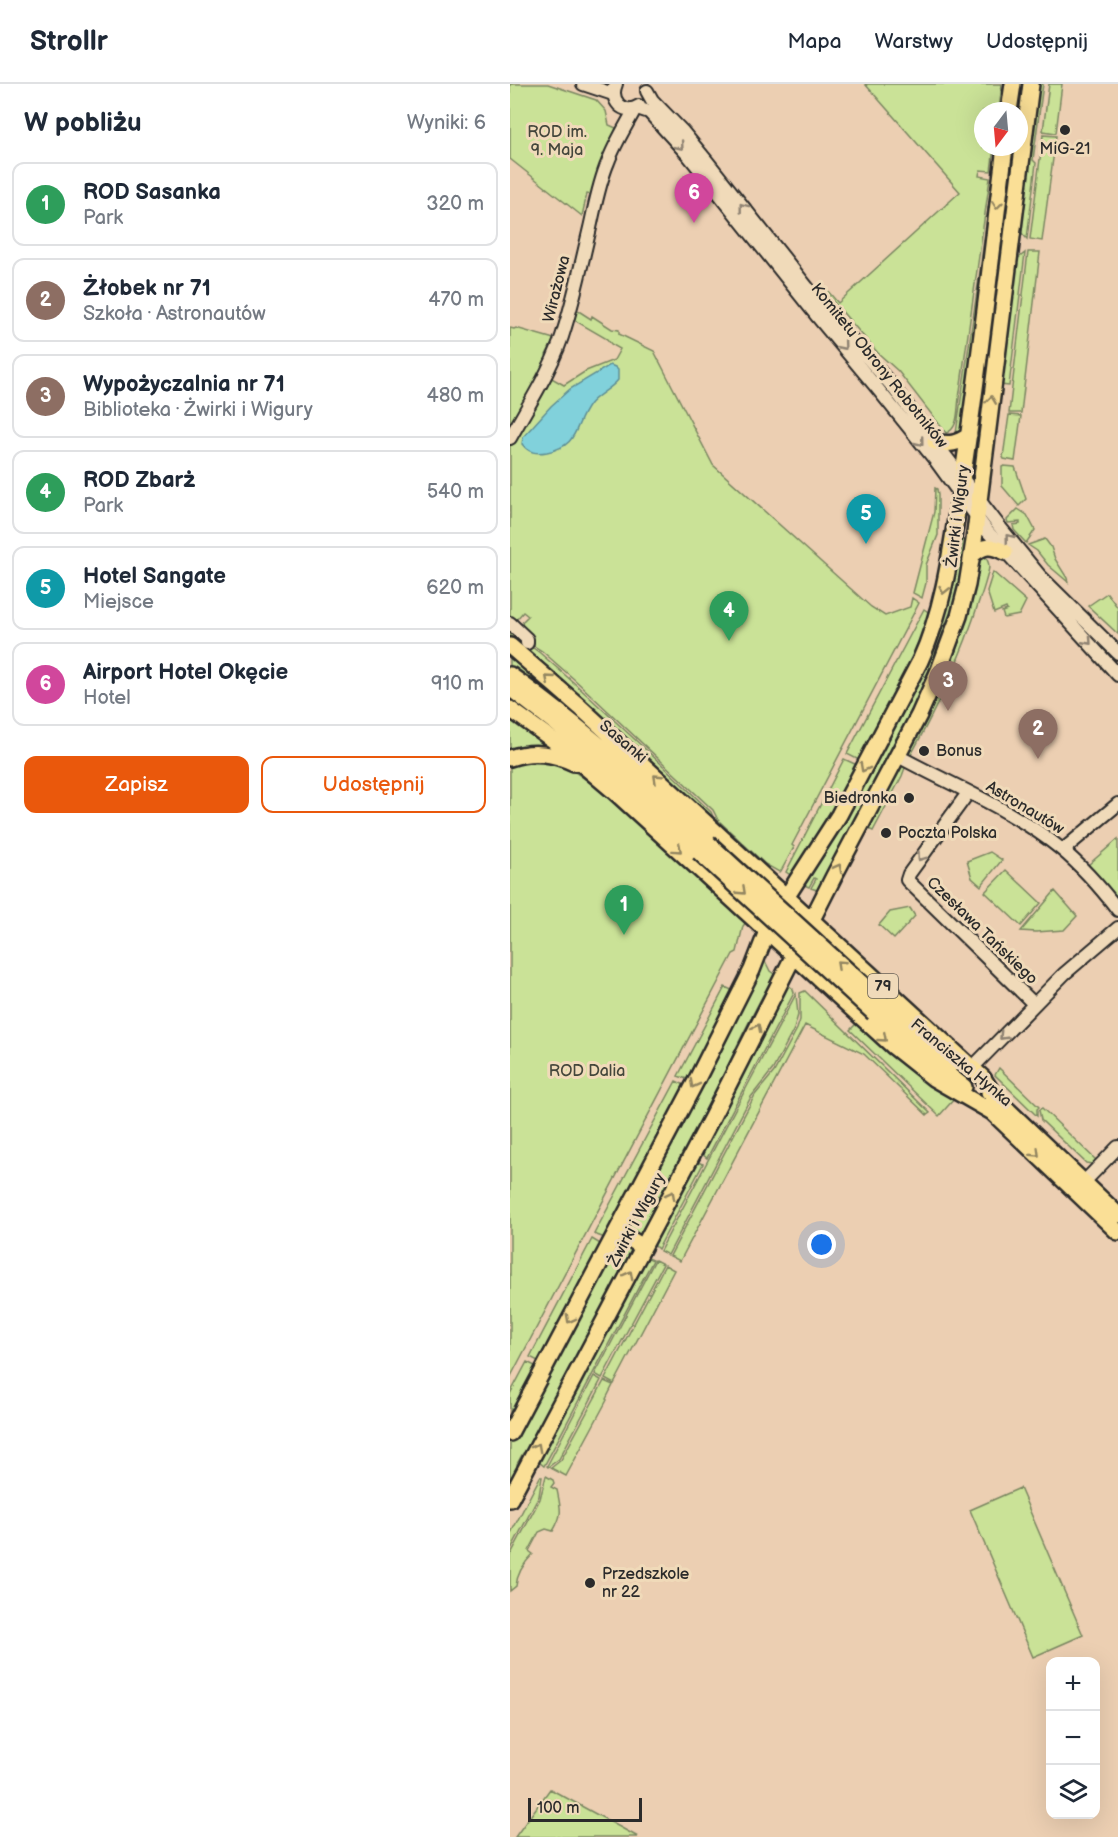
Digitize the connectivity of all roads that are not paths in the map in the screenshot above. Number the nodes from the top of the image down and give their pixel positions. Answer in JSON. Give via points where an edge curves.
{"nodes":[{"id":1,"x":584,"y":84,"type":"edge"},
{"id":2,"x":1013,"y":84,"type":"edge"},
{"id":3,"x":1031,"y":84,"type":"edge"},
{"id":4,"x":646,"y":88,"type":"edge"},
{"id":5,"x":615,"y":89,"type":"edge"},
{"id":6,"x":1010,"y":102,"type":"edge"},
{"id":7,"x":622,"y":108,"type":"junction"},
{"id":8,"x":636,"y":109,"type":"junction"},
{"id":9,"x":617,"y":139,"type":"junction"},
{"id":10,"x":1004,"y":156,"type":"edge"},
{"id":11,"x":969,"y":435,"type":"junction"},
{"id":12,"x":510,"y":438,"type":"edge"},
{"id":13,"x":935,"y":442,"type":"junction"},
{"id":14,"x":962,"y":478,"type":"junction"},
{"id":15,"x":960,"y":494,"type":"junction"},
{"id":16,"x":979,"y":500,"type":"junction"},
{"id":17,"x":977,"y":517,"type":"junction"},
{"id":18,"x":1005,"y":552,"type":"junction"},
{"id":19,"x":972,"y":555,"type":"junction"},
{"id":20,"x":510,"y":623,"type":"edge"},
{"id":21,"x":516,"y":648,"type":"edge"},
{"id":22,"x":1118,"y":653,"type":"edge"},
{"id":23,"x":510,"y":675,"type":"edge"},
{"id":24,"x":1118,"y":675,"type":"edge"},
{"id":25,"x":510,"y":688,"type":"edge"},
{"id":26,"x":510,"y":709,"type":"edge"},
{"id":27,"x":897,"y":756,"type":"junction"},
{"id":28,"x":510,"y":758,"type":"edge"},
{"id":29,"x":590,"y":771,"type":"junction"},
{"id":30,"x":968,"y":793,"type":"junction"},
{"id":31,"x":1118,"y":804,"type":"edge"},
{"id":32,"x":704,"y":847,"type":"junction"},
{"id":33,"x":1063,"y":850,"type":"junction"},
{"id":34,"x":786,"y":897,"type":"junction"},
{"id":35,"x":1118,"y":910,"type":"edge"},
{"id":36,"x":812,"y":921,"type":"junction"},
{"id":37,"x":1118,"y":928,"type":"edge"},
{"id":38,"x":767,"y":931,"type":"junction"},
{"id":39,"x":794,"y":956,"type":"junction"},
{"id":40,"x":1034,"y":1004,"type":"junction"},
{"id":41,"x":972,"y":1068,"type":"junction"},
{"id":42,"x":994,"y":1105,"type":"junction"},
{"id":43,"x":1113,"y":1152,"type":"edge"},
{"id":44,"x":1084,"y":1182,"type":"junction"},
{"id":45,"x":1118,"y":1215,"type":"edge"},
{"id":46,"x":617,"y":1231,"type":"junction"},
{"id":47,"x":1118,"y":1232,"type":"edge"},
{"id":48,"x":643,"y":1247,"type":"junction"},
{"id":49,"x":510,"y":1433,"type":"edge"},
{"id":50,"x":510,"y":1499,"type":"edge"}],
"edges":[{"from":1,"to":5,"type":"street"},
{"from":2,"to":6,"type":"main road"},
{"from":16,"to":3,"type":"main road","name":"Żwirki i Wigury","one_way":true},
{"from":4,"to":8,"type":"street","name":"Wirażowa","via":[[643,102]]},
{"from":13,"to":4,"type":"street","name":"Komitetu Obrony Robotników","one_way":true},
{"from":5,"to":7,"type":"street","via":[[617,104]]},
{"from":7,"to":8,"type":"street"},
{"from":7,"to":9,"type":"street","name":"Wirażowa"},
{"from":8,"to":9,"type":"street","name":"Wirażowa"},
{"from":8,"to":15,"type":"street","name":"Komitetu Obrony Robotników","one_way":true,"via":[[649,112],[689,156]]},
{"from":9,"to":12,"type":"street","name":"Wirażowa","via":[[595,201],[561,339]]},
{"from":10,"to":11,"type":"main road","name":"Żwirki i Wigury","one_way":true},
{"from":11,"to":13,"type":"main road","via":[[957,443]]},
{"from":11,"to":14,"type":"main road","name":"Żwirki i Wigury"},
{"from":13,"to":14,"type":"street","name":"Komitetu Obrony Robotników"},
{"from":14,"to":15,"type":"main road","name":"Żwirki i Wigury"},
{"from":14,"to":16,"type":"street","name":"Komitetu Obrony Robotników"},
{"from":15,"to":17,"type":"street","name":"Komitetu Obrony Robotników"},
{"from":15,"to":34,"type":"main road","name":"Żwirki i Wigury","one_way":true,"via":[[947,575],[925,649],[844,805]]},
{"from":16,"to":17,"type":"main road","name":"Żwirki i Wigury"},
{"from":22,"to":16,"type":"street","name":"Komitetu Obrony Robotników","one_way":true,"via":[[1040,576]]},
{"from":17,"to":18,"type":"street","name":"Komitetu Obrony Robotników"},
{"from":17,"to":19,"type":"main road","name":"Żwirki i Wigury"},
{"from":18,"to":19,"type":"main road","via":[[988,546]]},
{"from":18,"to":24,"type":"street","name":"Komitetu Obrony Robotników","one_way":true},
{"from":19,"to":27,"type":"main road","name":"Żwirki i Wigury","via":[[947,652]]},
{"from":20,"to":21,"type":"street","via":[[527,639]]},
{"from":34,"to":21,"type":"main road","number":"79","one_way":true},
{"from":23,"to":32,"type":"main road","name":"Sasanki","via":[[609,753]]},
{"from":25,"to":32,"type":"main road","name":"Sasanki"},
{"from":26,"to":29,"type":"main road"},
{"from":27,"to":30,"type":"street","name":"Astronautów"},
{"from":36,"to":27,"type":"main road","name":"Żwirki i Wigury","one_way":true},
{"from":28,"to":29,"type":"main road","number":"79","via":[[544,753]]},
{"from":29,"to":38,"type":"main road","number":"79","one_way":true},
{"from":30,"to":33,"type":"street","name":"Astronautów","via":[[1029,826]]},
{"from":30,"to":40,"type":"street","name":"Czesława Tańskiego","one_way":true,"via":[[907,880]]},
{"from":31,"to":33,"type":"street"},
{"from":32,"to":42,"type":"main road","name":"Franciszka Hynka","bridge":true,"via":[[878,1008]]},
{"from":33,"to":35,"type":"street","name":"Astronautów"},
{"from":34,"to":36,"type":"main road","number":"79"},
{"from":34,"to":38,"type":"main road","name":"Żwirki i Wigury"},
{"from":36,"to":39,"type":"main road","name":"Żwirki i Wigury"},
{"from":36,"to":41,"type":"main road","number":"79"},
{"from":37,"to":40,"type":"street"},
{"from":38,"to":39,"type":"main road","number":"79"},
{"from":38,"to":46,"type":"main road","name":"Żwirki i Wigury","one_way":true,"via":[[752,970]]},
{"from":39,"to":42,"type":"main road","number":"79","one_way":true,"via":[[913,1064],[951,1090]]},
{"from":48,"to":39,"type":"main road","name":"Żwirki i Wigury","one_way":true},
{"from":40,"to":41,"type":"street","one_way":true},
{"from":41,"to":42,"type":"main road","number":"79","via":[[983,1078]]},
{"from":42,"to":44,"type":"main road","name":"Franciszka Hynka","number":"79"},
{"from":42,"to":47,"type":"main road","name":"Franciszka Hynka","number":"79","one_way":true},
{"from":43,"to":44,"type":"street"},
{"from":44,"to":45,"type":"main road","name":"Franciszka Hynka","number":"79"},
{"from":46,"to":48,"type":"main road"},
{"from":46,"to":49,"type":"main road","name":"Żwirki i Wigury","one_way":true},
{"from":50,"to":48,"type":"main road","name":"Żwirki i Wigury","one_way":true}]}
